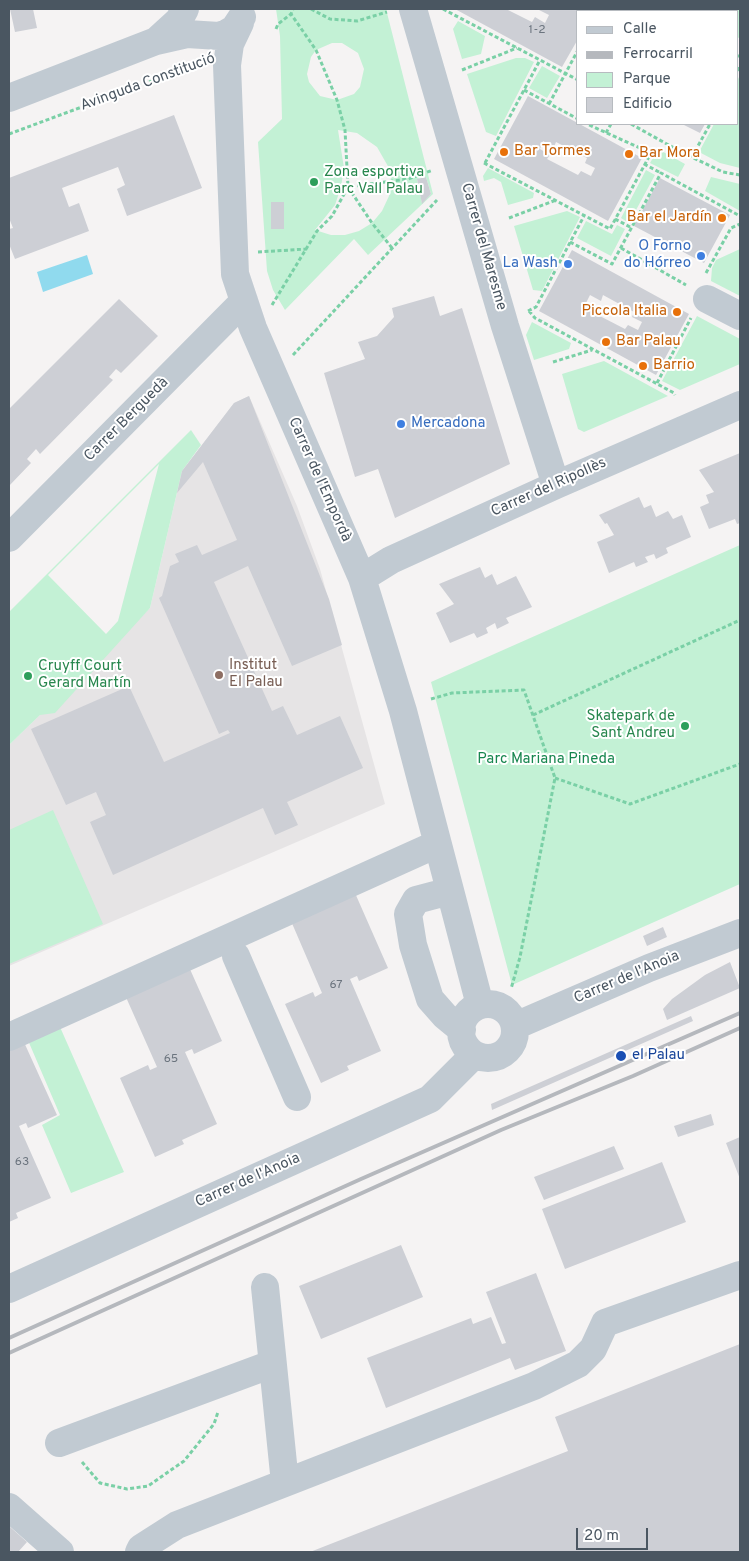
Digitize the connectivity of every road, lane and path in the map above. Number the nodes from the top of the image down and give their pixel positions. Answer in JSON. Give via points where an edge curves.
{"nodes":[{"id":1,"x":185,"y":9,"type":"edge"},
{"id":2,"x":293,"y":9,"type":"edge"},
{"id":3,"x":311,"y":9,"type":"edge"},
{"id":4,"x":402,"y":9,"type":"edge"},
{"id":5,"x":443,"y":9,"type":"edge"},
{"id":6,"x":243,"y":14,"type":"edge"},
{"id":7,"x":291,"y":14,"type":"junction"},
{"id":8,"x":276,"y":29,"type":"dead end"},
{"id":9,"x":205,"y":35,"type":"junction"},
{"id":10,"x":156,"y":41,"type":"junction"},
{"id":11,"x":517,"y":48,"type":"junction"},
{"id":12,"x":576,"y":53,"type":"edge"},
{"id":13,"x":540,"y":60,"type":"junction"},
{"id":14,"x":225,"y":61,"type":"junction"},
{"id":15,"x":462,"y":70,"type":"dead end"},
{"id":16,"x":564,"y":74,"type":"junction"},
{"id":17,"x":576,"y":81,"type":"edge"},
{"id":18,"x":524,"y":90,"type":"junction"},
{"id":19,"x":9,"y":98,"type":"edge"},
{"id":20,"x":549,"y":104,"type":"junction"},
{"id":21,"x":576,"y":117,"type":"edge"},
{"id":22,"x":589,"y":125,"type":"edge"},
{"id":23,"x":610,"y":125,"type":"edge"},
{"id":24,"x":633,"y":125,"type":"edge"},
{"id":25,"x":709,"y":125,"type":"edge"},
{"id":26,"x":606,"y":133,"type":"junction"},
{"id":27,"x":9,"y":134,"type":"edge"},
{"id":28,"x":692,"y":157,"type":"junction"},
{"id":29,"x":644,"y":164,"type":"junction"},
{"id":30,"x":436,"y":168,"type":"dead end"},
{"id":31,"x":661,"y":173,"type":"junction"},
{"id":32,"x":740,"y":175,"type":"edge"},
{"id":33,"x":348,"y":187,"type":"junction"},
{"id":34,"x":437,"y":200,"type":"dead end"},
{"id":35,"x":556,"y":200,"type":"junction"},
{"id":36,"x":584,"y":216,"type":"junction"},
{"id":37,"x":740,"y":216,"type":"edge"},
{"id":38,"x":509,"y":218,"type":"dead end"},
{"id":39,"x":615,"y":219,"type":"junction"},
{"id":40,"x":740,"y":224,"type":"edge"},
{"id":41,"x":632,"y":228,"type":"junction"},
{"id":42,"x":570,"y":242,"type":"junction"},
{"id":43,"x":392,"y":248,"type":"junction"},
{"id":44,"x":621,"y":248,"type":"junction"},
{"id":45,"x":307,"y":249,"type":"junction"},
{"id":46,"x":258,"y":252,"type":"dead end"},
{"id":47,"x":699,"y":292,"type":"junction"},
{"id":48,"x":244,"y":301,"type":"junction"},
{"id":49,"x":272,"y":306,"type":"dead end"},
{"id":50,"x":528,"y":311,"type":"junction"},
{"id":51,"x":522,"y":313,"type":"dead end"},
{"id":52,"x":740,"y":316,"type":"edge"},
{"id":53,"x":593,"y":349,"type":"junction"},
{"id":54,"x":292,"y":356,"type":"dead end"},
{"id":55,"x":553,"y":362,"type":"dead end"},
{"id":56,"x":657,"y":383,"type":"junction"},
{"id":57,"x":675,"y":396,"type":"dead end"},
{"id":58,"x":740,"y":405,"type":"edge"},
{"id":59,"x":556,"y":485,"type":"junction"},
{"id":60,"x":9,"y":538,"type":"edge"},
{"id":61,"x":362,"y":578,"type":"junction"},
{"id":62,"x":740,"y":620,"type":"edge"},
{"id":63,"x":431,"y":699,"type":"dead end"},
{"id":64,"x":533,"y":716,"type":"junction"},
{"id":65,"x":740,"y":764,"type":"edge"},
{"id":66,"x":555,"y":778,"type":"junction"},
{"id":67,"x":437,"y":844,"type":"junction"},
{"id":68,"x":450,"y":891,"type":"junction"},
{"id":69,"x":740,"y":933,"type":"edge"},
{"id":70,"x":236,"y":956,"type":"dead end"},
{"id":71,"x":511,"y":989,"type":"dead end"},
{"id":72,"x":480,"y":1005,"type":"junction"},
{"id":73,"x":515,"y":1026,"type":"junction"},
{"id":74,"x":462,"y":1030,"type":"junction"},
{"id":75,"x":9,"y":1037,"type":"edge"},
{"id":76,"x":474,"y":1055,"type":"junction"},
{"id":77,"x":297,"y":1097,"type":"dead end"},
{"id":78,"x":740,"y":1275,"type":"edge"},
{"id":79,"x":266,"y":1287,"type":"dead end"},
{"id":80,"x":9,"y":1289,"type":"edge"},
{"id":81,"x":272,"y":1364,"type":"junction"},
{"id":82,"x":229,"y":1380,"type":"junction"},
{"id":83,"x":64,"y":1441,"type":"joint"},
{"id":84,"x":284,"y":1483,"type":"junction"},
{"id":85,"x":9,"y":1507,"type":"edge"},
{"id":86,"x":44,"y":1547,"type":"edge"},
{"id":87,"x":139,"y":1552,"type":"edge"}],
"edges":[{"from":1,"to":9,"type":"street","via":[[190,22]]},
{"from":1,"to":10,"type":"street","name":"Avinguda Constitució","via":[[179,20]]},
{"from":2,"to":7,"type":"path"},
{"from":3,"to":4,"type":"path","via":[[330,19],[357,21]]},
{"from":4,"to":59,"type":"street","name":"Carrer del Maresme"},
{"from":5,"to":11,"type":"path"},
{"from":6,"to":9,"type":"street","name":"Avinguda Constitució","via":[[227,34]]},
{"from":6,"to":14,"type":"street","name":"Carrer de l'Empordà"},
{"from":7,"to":8,"type":"path"},
{"from":7,"to":33,"type":"path","via":[[316,50],[336,100],[345,130]]},
{"from":9,"to":10,"type":"street","name":"Avinguda Constitució","via":[[187,34]]},
{"from":9,"to":14,"type":"street","via":[[219,48]]},
{"from":10,"to":19,"type":"street","name":"Avinguda Constitució"},
{"from":11,"to":13,"type":"path"},
{"from":11,"to":15,"type":"path"},
{"from":12,"to":16,"type":"path"},
{"from":13,"to":16,"type":"path"},
{"from":13,"to":18,"type":"path"},
{"from":14,"to":27,"type":"path","name":"Avinguda Constitució","via":[[207,60]]},
{"from":14,"to":48,"type":"street","name":"Carrer de l'Empordà","via":[[235,274]]},
{"from":16,"to":17,"type":"path"},
{"from":16,"to":20,"type":"path"},
{"from":18,"to":20,"type":"path"},
{"from":18,"to":35,"type":"path","via":[[485,163]]},
{"from":20,"to":21,"type":"path"},
{"from":22,"to":26,"type":"path"},
{"from":23,"to":26,"type":"path"},
{"from":24,"to":28,"type":"path"},
{"from":25,"to":28,"type":"path"},
{"from":26,"to":29,"type":"path","via":[[651,153]]},
{"from":28,"to":32,"type":"path","via":[[723,172]]},
{"from":29,"to":31,"type":"path"},
{"from":29,"to":39,"type":"path"},
{"from":30,"to":33,"type":"path","via":[[408,179]]},
{"from":31,"to":37,"type":"path"},
{"from":31,"to":41,"type":"path"},
{"from":33,"to":43,"type":"path"},
{"from":33,"to":45,"type":"path","via":[[332,216],[317,231]]},
{"from":34,"to":43,"type":"path"},
{"from":35,"to":36,"type":"path"},
{"from":35,"to":38,"type":"path"},
{"from":36,"to":39,"type":"path","via":[[610,229]]},
{"from":36,"to":42,"type":"path"},
{"from":39,"to":41,"type":"path"},
{"from":40,"to":47,"type":"path","via":[[731,228]]},
{"from":41,"to":44,"type":"path"},
{"from":42,"to":44,"type":"path","via":[[612,264]]},
{"from":42,"to":50,"type":"path","via":[[536,307]]},
{"from":43,"to":54,"type":"path"},
{"from":44,"to":47,"type":"path"},
{"from":45,"to":46,"type":"path"},
{"from":45,"to":49,"type":"path"},
{"from":47,"to":52,"type":"street"},
{"from":47,"to":56,"type":"path"},
{"from":48,"to":60,"type":"street","name":"Carrer Berguedà"},
{"from":48,"to":61,"type":"street","name":"Carrer de l'Empordà"},
{"from":50,"to":51,"type":"path"},
{"from":50,"to":53,"type":"path","via":[[535,318]]},
{"from":53,"to":55,"type":"path"},
{"from":53,"to":56,"type":"path"},
{"from":56,"to":57,"type":"path"},
{"from":58,"to":59,"type":"street","name":"Carrer del Ripollès"},
{"from":59,"to":61,"type":"street","name":"Carrer del Ripollès","via":[[391,560]]},
{"from":61,"to":67,"type":"street","name":"Carrer de l'Empordà","via":[[398,694]]},
{"from":62,"to":64,"type":"path"},
{"from":63,"to":64,"type":"path","via":[[452,693],[524,690]]},
{"from":64,"to":66,"type":"path"},
{"from":65,"to":66,"type":"path","via":[[630,804]]},
{"from":66,"to":71,"type":"path"},
{"from":67,"to":68,"type":"street","name":"Carrer de l'Empordà"},
{"from":67,"to":75,"type":"street"},
{"from":68,"to":72,"type":"street","name":"Carrer de l'Empordà"},
{"from":68,"to":74,"type":"street","via":[[416,900],[408,914],[413,944],[430,999]]},
{"from":69,"to":73,"type":"street","name":"Carrer de l'Anoia"},
{"from":70,"to":77,"type":"street"},
{"from":72,"to":73,"type":"street","via":[[497,1005],[511,1017]]},
{"from":72,"to":74,"type":"street","via":[[465,1017]]},
{"from":73,"to":76,"type":"street","via":[[512,1044],[502,1054],[490,1058]]},
{"from":74,"to":76,"type":"street","via":[[461,1036]]},
{"from":76,"to":80,"type":"street","name":"Carrer de l'Anoia","via":[[430,1099]]},
{"from":78,"to":84,"type":"street","via":[[604,1323],[593,1349],[578,1364],[534,1386]]},
{"from":79,"to":81,"type":"street"},
{"from":81,"to":82,"type":"street"},
{"from":81,"to":84,"type":"street"},
{"from":82,"to":83,"type":"street"},
{"from":82,"to":83,"type":"path","via":[[214,1424],[184,1461],[148,1486],[127,1490],[100,1483]]},
{"from":84,"to":87,"type":"street","via":[[177,1525]]},
{"from":85,"to":86,"type":"street"}]}
